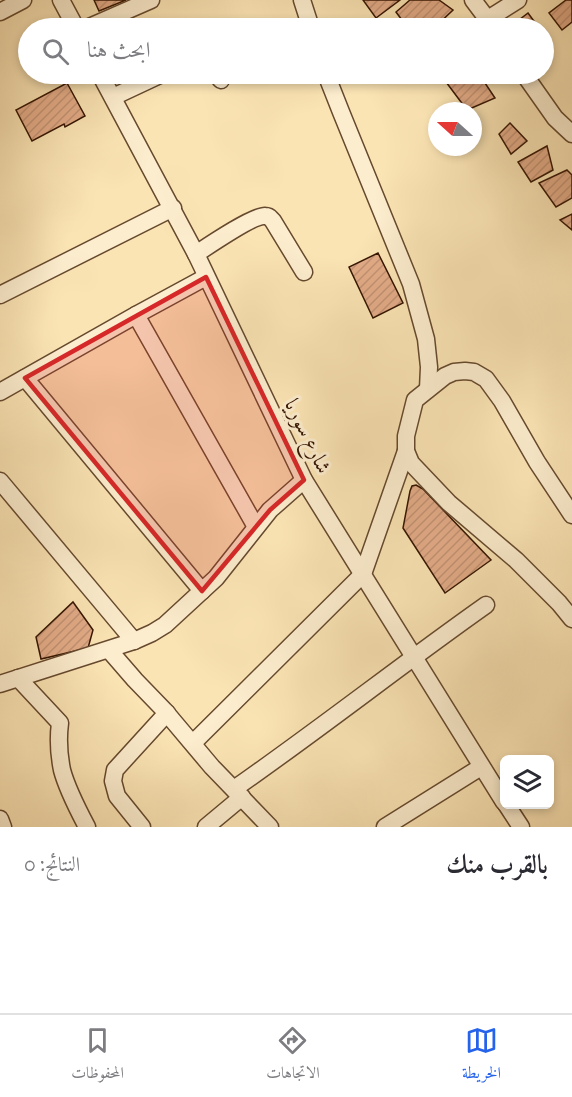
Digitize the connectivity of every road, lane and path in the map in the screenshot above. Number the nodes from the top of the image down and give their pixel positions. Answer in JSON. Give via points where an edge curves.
{"nodes":[{"id":1,"x":23,"y":0,"type":"edge"},
{"id":2,"x":61,"y":0,"type":"edge"},
{"id":3,"x":151,"y":0,"type":"edge"},
{"id":4,"x":302,"y":0,"type":"edge"},
{"id":5,"x":473,"y":0,"type":"edge"},
{"id":6,"x":518,"y":0,"type":"edge"},
{"id":7,"x":0,"y":12,"type":"edge"},
{"id":8,"x":71,"y":18,"type":"edge"},
{"id":9,"x":110,"y":18,"type":"edge"},
{"id":10,"x":308,"y":18,"type":"edge"},
{"id":11,"x":486,"y":18,"type":"edge"},
{"id":12,"x":498,"y":18,"type":"edge"},
{"id":13,"x":106,"y":84,"type":"edge"},
{"id":14,"x":141,"y":84,"type":"edge"},
{"id":15,"x":330,"y":84,"type":"edge"},
{"id":16,"x":531,"y":84,"type":"edge"},
{"id":17,"x":113,"y":97,"type":"junction"},
{"id":18,"x":572,"y":134,"type":"edge"},
{"id":19,"x":173,"y":208,"type":"junction"},
{"id":20,"x":196,"y":254,"type":"junction"},
{"id":21,"x":304,"y":272,"type":"dead end"},
{"id":22,"x":206,"y":277,"type":"junction"},
{"id":23,"x":0,"y":295,"type":"edge"},
{"id":24,"x":136,"y":315,"type":"junction"},
{"id":25,"x":25,"y":378,"type":"junction"},
{"id":26,"x":428,"y":389,"type":"junction"},
{"id":27,"x":0,"y":392,"type":"edge"},
{"id":28,"x":406,"y":451,"type":"junction"},
{"id":29,"x":304,"y":480,"type":"junction"},
{"id":30,"x":0,"y":481,"type":"edge"},
{"id":31,"x":572,"y":515,"type":"edge"},
{"id":32,"x":256,"y":527,"type":"junction"},
{"id":33,"x":363,"y":574,"type":"junction"},
{"id":34,"x":202,"y":591,"type":"junction"},
{"id":35,"x":486,"y":605,"type":"dead end"},
{"id":36,"x":572,"y":619,"type":"edge"},
{"id":37,"x":134,"y":641,"type":"junction"},
{"id":38,"x":109,"y":650,"type":"junction"},
{"id":39,"x":413,"y":657,"type":"junction"},
{"id":40,"x":18,"y":678,"type":"junction"},
{"id":41,"x":0,"y":684,"type":"edge"},
{"id":42,"x":167,"y":713,"type":"junction"},
{"id":43,"x":193,"y":743,"type":"junction"},
{"id":44,"x":481,"y":767,"type":"junction"},
{"id":45,"x":238,"y":793,"type":"junction"},
{"id":46,"x":500,"y":796,"type":"edge"},
{"id":47,"x":509,"y":809,"type":"edge"},
{"id":48,"x":0,"y":819,"type":"edge"},
{"id":49,"x":3,"y":827,"type":"edge"},
{"id":50,"x":87,"y":827,"type":"edge"},
{"id":51,"x":142,"y":827,"type":"edge"},
{"id":52,"x":206,"y":827,"type":"edge"},
{"id":53,"x":270,"y":827,"type":"edge"},
{"id":54,"x":385,"y":827,"type":"edge"},
{"id":55,"x":521,"y":827,"type":"edge"}],
"edges":[{"from":1,"to":7,"type":"street"},
{"from":2,"to":8,"type":"street"},
{"from":3,"to":9,"type":"street"},
{"from":4,"to":10,"type":"street"},
{"from":5,"to":11,"type":"street"},
{"from":6,"to":12,"type":"street"},
{"from":13,"to":17,"type":"street","name":"شارع سوريا"},
{"from":14,"to":17,"type":"street"},
{"from":15,"to":26,"type":"street","via":[[411,284],[426,339]]},
{"from":16,"to":18,"type":"street","via":[[555,118]]},
{"from":17,"to":19,"type":"street","name":"شارع سوريا"},
{"from":19,"to":20,"type":"street","name":"شارع سوريا"},
{"from":19,"to":23,"type":"street"},
{"from":20,"to":21,"type":"street","via":[[265,216],[273,221]]},
{"from":20,"to":22,"type":"street","name":"شارع سوريا"},
{"from":22,"to":24,"type":"street"},
{"from":22,"to":29,"type":"street","name":"شارع سوريا"},
{"from":24,"to":25,"type":"street"},
{"from":24,"to":32,"type":"street"},
{"from":25,"to":27,"type":"street"},
{"from":25,"to":34,"type":"street"},
{"from":26,"to":28,"type":"street","via":[[416,400]]},
{"from":26,"to":31,"type":"street","via":[[454,372],[474,372],[486,379]]},
{"from":28,"to":33,"type":"street"},
{"from":28,"to":36,"type":"street","via":[[411,463],[449,503],[516,560]]},
{"from":29,"to":32,"type":"street"},
{"from":29,"to":33,"type":"street","name":"شارع سوريا"},
{"from":30,"to":37,"type":"street"},
{"from":32,"to":34,"type":"street"},
{"from":33,"to":39,"type":"street","name":"شارع سوريا"},
{"from":33,"to":43,"type":"street"},
{"from":34,"to":37,"type":"street","via":[[165,625]]},
{"from":35,"to":39,"type":"street"},
{"from":37,"to":38,"type":"street"},
{"from":38,"to":40,"type":"street"},
{"from":38,"to":42,"type":"street"},
{"from":39,"to":44,"type":"street","name":"شارع سوريا"},
{"from":39,"to":45,"type":"street"},
{"from":40,"to":41,"type":"street"},
{"from":40,"to":50,"type":"street","via":[[60,723],[63,771]]},
{"from":42,"to":43,"type":"street"},
{"from":42,"to":51,"type":"street","via":[[115,770],[117,796]]},
{"from":43,"to":45,"type":"street"},
{"from":44,"to":46,"type":"street","name":"شارع سوريا"},
{"from":44,"to":54,"type":"street"},
{"from":45,"to":52,"type":"street"},
{"from":45,"to":53,"type":"street"},
{"from":47,"to":55,"type":"street","name":"شارع سوريا"},
{"from":48,"to":49,"type":"street"}]}
